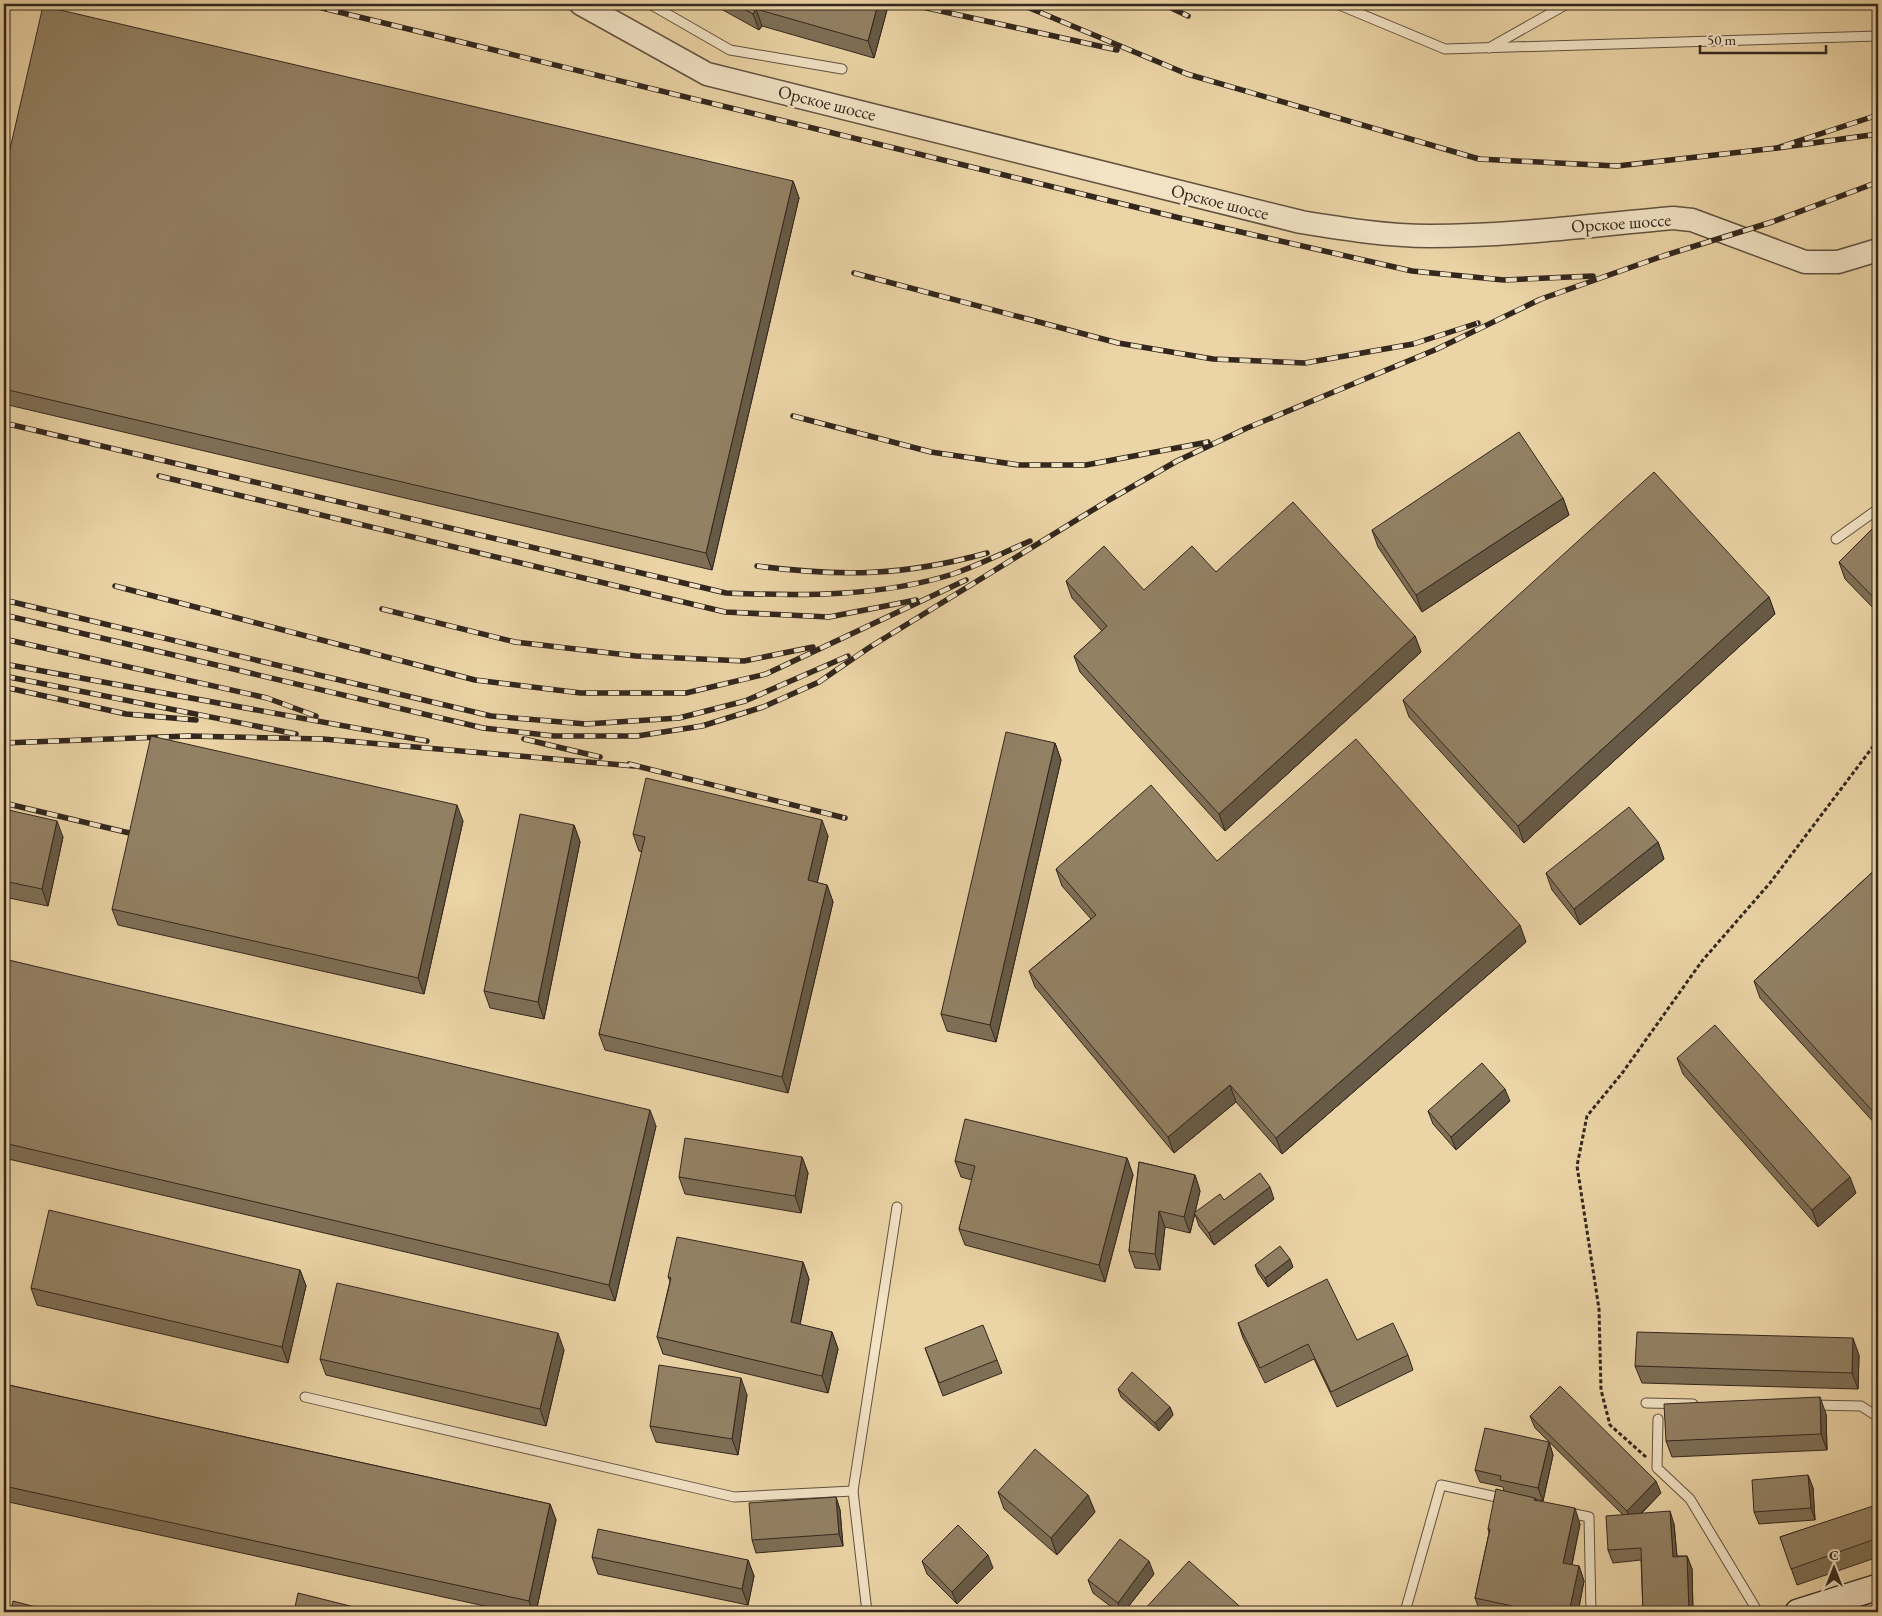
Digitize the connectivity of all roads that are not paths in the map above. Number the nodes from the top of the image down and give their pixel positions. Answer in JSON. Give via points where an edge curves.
{"nodes":[{"id":1,"x":581,"y":4,"type":"edge"},
{"id":2,"x":650,"y":4,"type":"edge"},
{"id":3,"x":1337,"y":4,"type":"edge"},
{"id":4,"x":1567,"y":4,"type":"edge"},
{"id":5,"x":1878,"y":36,"type":"edge"},
{"id":6,"x":1486,"y":49,"type":"junction"},
{"id":7,"x":842,"y":69,"type":"dead end"},
{"id":8,"x":1878,"y":250,"type":"edge"},
{"id":9,"x":1878,"y":509,"type":"edge"},
{"id":10,"x":1836,"y":539,"type":"dead end"},
{"id":11,"x":897,"y":1207,"type":"dead end"},
{"id":12,"x":305,"y":1397,"type":"dead end"},
{"id":13,"x":1646,"y":1403,"type":"dead end"},
{"id":14,"x":1705,"y":1404,"type":"edge"},
{"id":15,"x":1803,"y":1405,"type":"edge"},
{"id":16,"x":1878,"y":1417,"type":"edge"},
{"id":17,"x":1658,"y":1419,"type":"dead end"},
{"id":18,"x":853,"y":1491,"type":"junction"},
{"id":19,"x":1515,"y":1501,"type":"edge"},
{"id":20,"x":1552,"y":1509,"type":"edge"},
{"id":21,"x":1878,"y":1587,"type":"edge"},
{"id":22,"x":867,"y":1612,"type":"edge"},
{"id":23,"x":1405,"y":1612,"type":"edge"},
{"id":24,"x":1591,"y":1612,"type":"edge"},
{"id":25,"x":1758,"y":1612,"type":"edge"},
{"id":26,"x":1798,"y":1612,"type":"edge"}],
"edges":[{"from":1,"to":8,"type":"street","name":"Орское шоссе","via":[[707,74],[1301,222],[1364,232],[1429,236],[1673,218],[1692,220],[1805,262],[1838,262]]},
{"from":2,"to":7,"type":"lane","via":[[730,50]]},
{"from":3,"to":6,"type":"lane","via":[[1445,49]]},
{"from":4,"to":6,"type":"lane"},
{"from":5,"to":6,"type":"lane"},
{"from":9,"to":10,"type":"lane"},
{"from":11,"to":18,"type":"lane"},
{"from":12,"to":18,"type":"lane","via":[[734,1497]]},
{"from":13,"to":14,"type":"lane"},
{"from":15,"to":16,"type":"lane","via":[[1861,1406]]},
{"from":17,"to":25,"type":"lane","via":[[1657,1468],[1690,1499]]},
{"from":18,"to":22,"type":"lane"},
{"from":19,"to":23,"type":"lane","via":[[1441,1485]]},
{"from":20,"to":24,"type":"lane","via":[[1589,1517]]},
{"from":21,"to":26,"type":"main road"}]}
